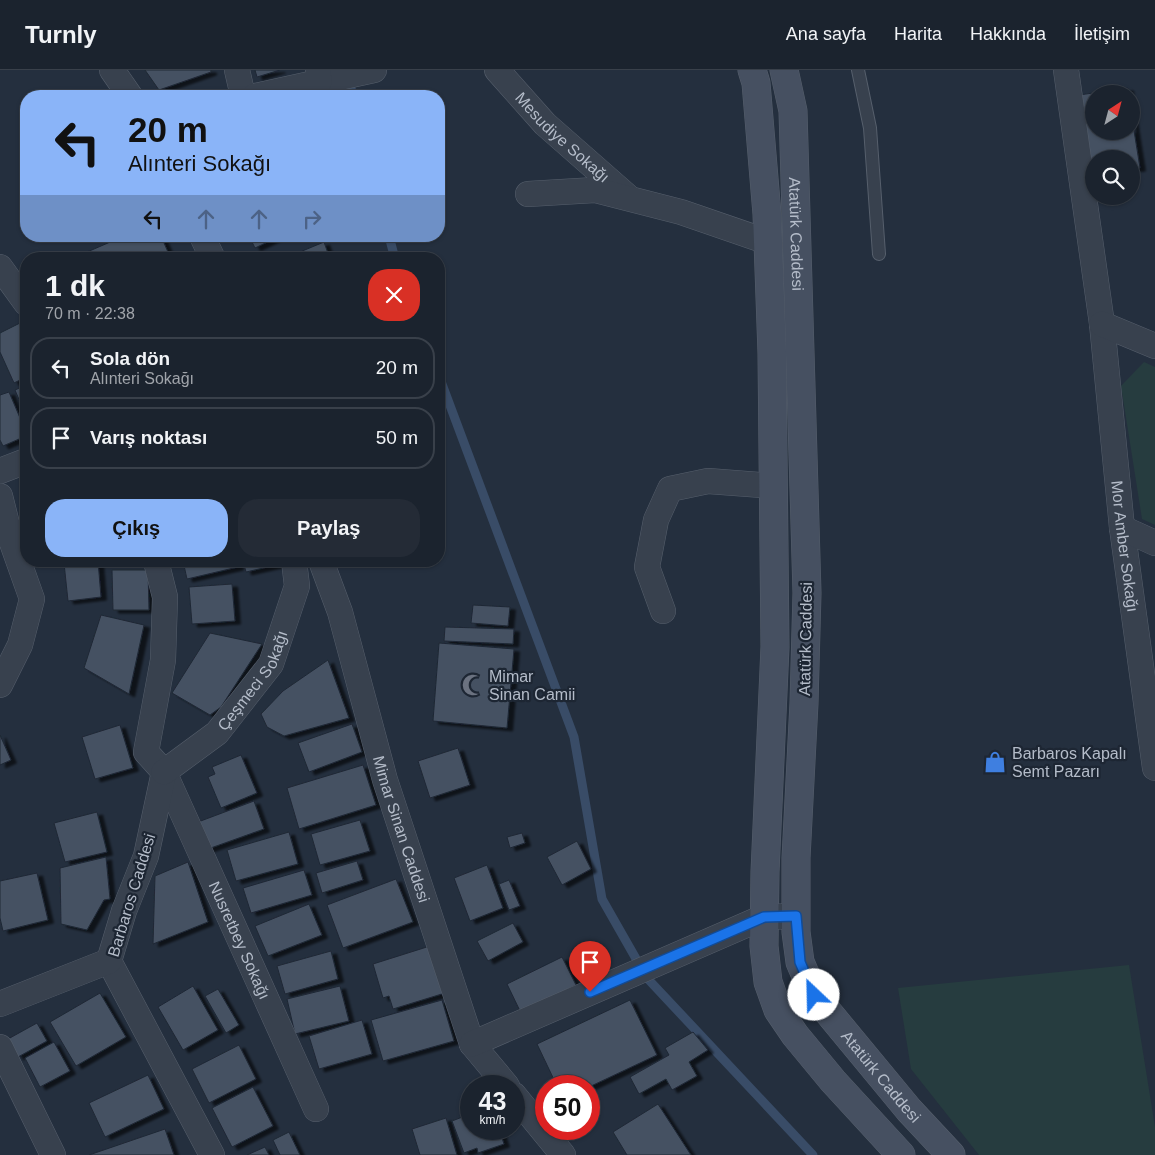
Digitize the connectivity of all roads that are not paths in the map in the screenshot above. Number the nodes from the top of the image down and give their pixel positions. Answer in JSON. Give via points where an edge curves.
{"nodes":[{"id":1,"x":112,"y":70,"type":"edge"},
{"id":2,"x":237,"y":70,"type":"edge"},
{"id":3,"x":374,"y":70,"type":"edge"},
{"id":4,"x":497,"y":70,"type":"edge"},
{"id":5,"x":752,"y":70,"type":"edge"},
{"id":6,"x":784,"y":70,"type":"edge"},
{"id":7,"x":858,"y":70,"type":"edge"},
{"id":8,"x":1066,"y":70,"type":"edge"},
{"id":9,"x":319,"y":76,"type":"edge"},
{"id":10,"x":126,"y":90,"type":"edge"},
{"id":11,"x":242,"y":90,"type":"edge"},
{"id":12,"x":274,"y":90,"type":"edge"},
{"id":13,"x":528,"y":194,"type":"dead end"},
{"id":14,"x":631,"y":199,"type":"junction"},
{"id":15,"x":768,"y":242,"type":"junction"},
{"id":16,"x":879,"y":254,"type":"dead end"},
{"id":17,"x":0,"y":267,"type":"edge"},
{"id":18,"x":20,"y":295,"type":"edge"},
{"id":19,"x":1102,"y":324,"type":"junction"},
{"id":20,"x":1155,"y":346,"type":"edge"},
{"id":21,"x":20,"y":463,"type":"edge"},
{"id":22,"x":0,"y":471,"type":"edge"},
{"id":23,"x":773,"y":486,"type":"junction"},
{"id":24,"x":0,"y":496,"type":"edge"},
{"id":25,"x":1122,"y":528,"type":"junction"},
{"id":26,"x":1155,"y":543,"type":"edge"},
{"id":27,"x":20,"y":565,"type":"edge"},
{"id":28,"x":21,"y":567,"type":"edge"},
{"id":29,"x":158,"y":567,"type":"edge"},
{"id":30,"x":295,"y":567,"type":"edge"},
{"id":31,"x":323,"y":567,"type":"edge"},
{"id":32,"x":663,"y":611,"type":"dead end"},
{"id":33,"x":0,"y":685,"type":"edge"},
{"id":34,"x":1151,"y":712,"type":"edge"},
{"id":35,"x":1155,"y":768,"type":"edge"},
{"id":36,"x":164,"y":772,"type":"junction"},
{"id":37,"x":796,"y":916,"type":"junction"},
{"id":38,"x":764,"y":917,"type":"junction"},
{"id":39,"x":109,"y":961,"type":"junction"},
{"id":40,"x":0,"y":1004,"type":"edge"},
{"id":41,"x":472,"y":1044,"type":"junction"},
{"id":42,"x":0,"y":1047,"type":"edge"},
{"id":43,"x":497,"y":1075,"type":"edge"},
{"id":44,"x":525,"y":1108,"type":"edge"},
{"id":45,"x":316,"y":1109,"type":"dead end"},
{"id":46,"x":53,"y":1155,"type":"edge"},
{"id":47,"x":212,"y":1155,"type":"edge"},
{"id":48,"x":563,"y":1155,"type":"edge"},
{"id":49,"x":901,"y":1155,"type":"edge"},
{"id":50,"x":951,"y":1155,"type":"edge"}],
"edges":[{"from":1,"to":10,"type":"street"},
{"from":2,"to":11,"type":"street"},
{"from":3,"to":9,"type":"street"},
{"from":4,"to":14,"type":"street","name":"Mesudiye Sokağı","via":[[545,124]]},
{"from":5,"to":15,"type":"main road","name":"Atatürk Caddesi","via":[[756,83]]},
{"from":6,"to":37,"type":"main road","name":"Atatürk Caddesi","via":[[793,111],[807,593]]},
{"from":7,"to":16,"type":"lane","via":[[870,128]]},
{"from":8,"to":19,"type":"street","name":"Mor Amber Sokağı"},
{"from":9,"to":12,"type":"street"},
{"from":13,"to":14,"type":"street","name":"Mesudiye Sokağı","via":[[595,190]]},
{"from":14,"to":15,"type":"street","name":"Mesudiye Sokağı","via":[[681,212]]},
{"from":15,"to":23,"type":"main road","name":"Atatürk Caddesi"},
{"from":17,"to":18,"type":"street"},
{"from":19,"to":20,"type":"street"},
{"from":19,"to":25,"type":"street","name":"Mor Amber Sokağı"},
{"from":21,"to":22,"type":"street"},
{"from":23,"to":32,"type":"street","via":[[708,482],[670,489],[656,520],[647,567]]},
{"from":23,"to":38,"type":"main road","name":"Atatürk Caddesi","via":[[775,647]]},
{"from":24,"to":27,"type":"street"},
{"from":25,"to":26,"type":"street"},
{"from":25,"to":34,"type":"street","name":"Mor Amber Sokağı"},
{"from":28,"to":33,"type":"street","via":[[32,599],[20,645]]},
{"from":29,"to":36,"type":"street","via":[[165,597],[163,660],[146,752]]},
{"from":30,"to":36,"type":"street","name":"Çeşmeci Sokağı","via":[[297,586],[271,664],[217,733]]},
{"from":31,"to":41,"type":"street","name":"Mimar Sinan Caddesi","via":[[340,612],[384,780]]},
{"from":34,"to":35,"type":"street","name":"Mor Amber Sokağı"},
{"from":36,"to":39,"type":"street","name":"Barbaros Caddesi","via":[[146,856]]},
{"from":36,"to":45,"type":"street","name":"Nusretbey Sokağı"},
{"from":37,"to":38,"type":"street"},
{"from":37,"to":50,"type":"main road","name":"Atatürk Caddesi","via":[[800,962],[814,995]]},
{"from":38,"to":41,"type":"street"},
{"from":38,"to":49,"type":"main road","name":"Atatürk Caddesi","via":[[768,982],[778,1010],[833,1081]]},
{"from":39,"to":40,"type":"street"},
{"from":39,"to":47,"type":"street","name":"Barbaros Caddesi"},
{"from":41,"to":43,"type":"street","name":"Mimar Sinan Caddesi"},
{"from":42,"to":46,"type":"street"},
{"from":44,"to":48,"type":"street"}]}
